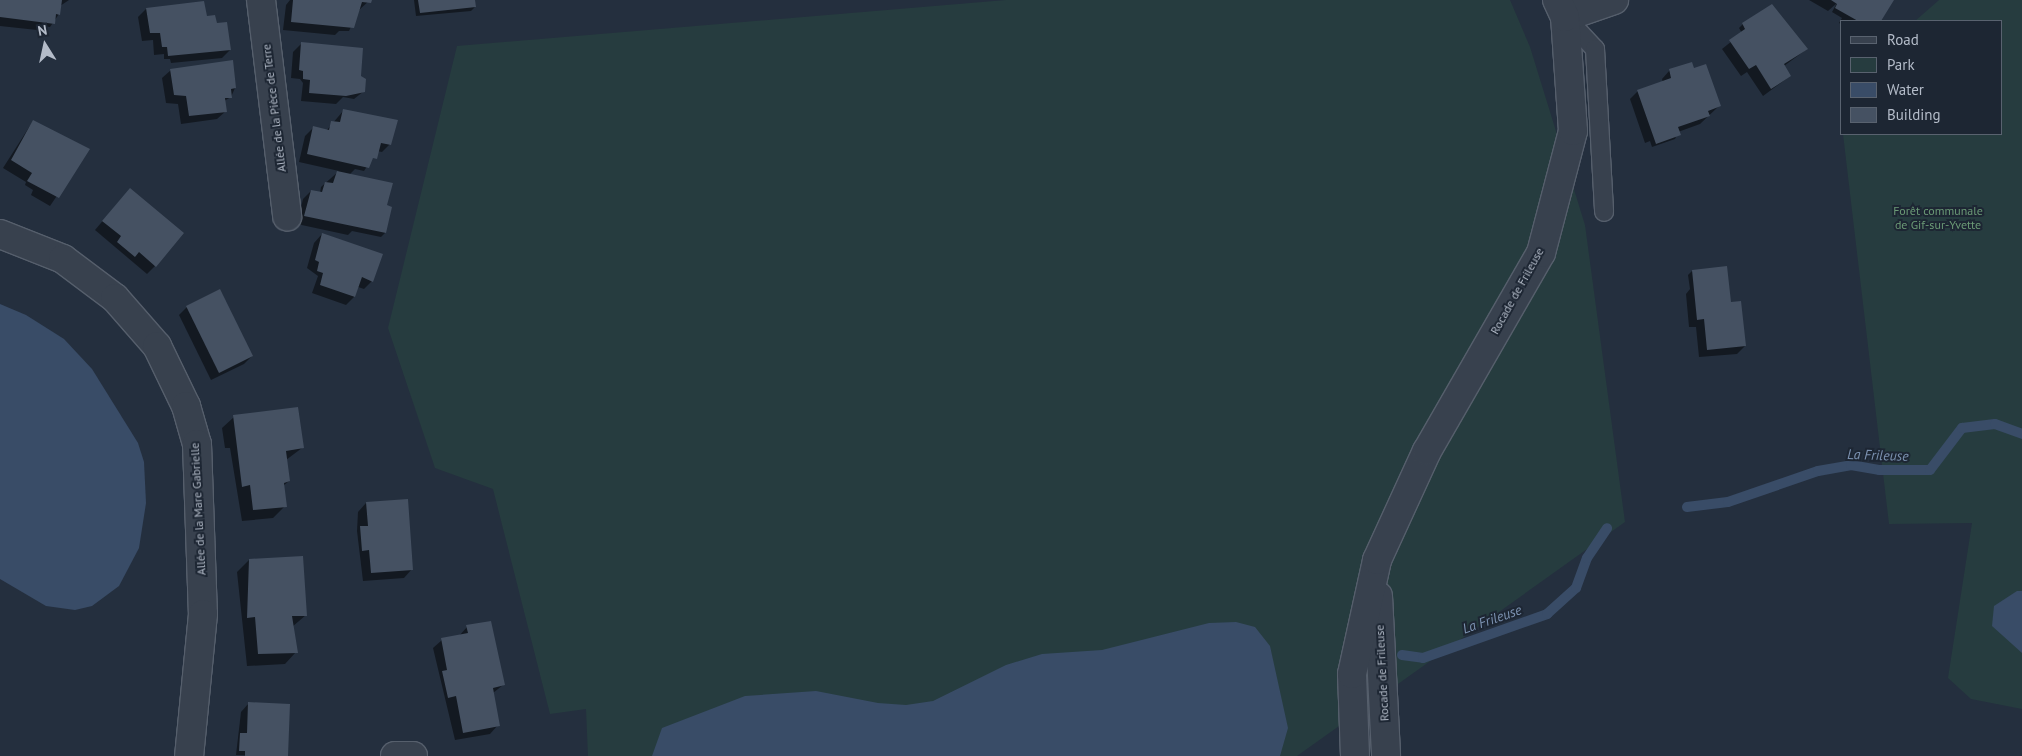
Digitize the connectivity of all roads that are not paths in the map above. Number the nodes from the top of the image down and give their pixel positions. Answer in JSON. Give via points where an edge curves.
{"nodes":[{"id":1,"x":261,"y":0,"type":"edge"},
{"id":2,"x":1614,"y":0,"type":"edge"},
{"id":3,"x":1561,"y":8,"type":"edge"},
{"id":4,"x":1604,"y":212,"type":"dead end"},
{"id":5,"x":287,"y":216,"type":"dead end"},
{"id":6,"x":0,"y":234,"type":"edge"},
{"id":7,"x":1376,"y":560,"type":"junction"},
{"id":8,"x":189,"y":756,"type":"edge"},
{"id":9,"x":395,"y":756,"type":"edge"},
{"id":10,"x":413,"y":756,"type":"edge"},
{"id":11,"x":1356,"y":756,"type":"edge"},
{"id":12,"x":1386,"y":756,"type":"edge"}],
"edges":[{"from":1,"to":5,"type":"street","name":"Allée de la Pièce de Terre"},
{"from":2,"to":3,"type":"street"},
{"from":3,"to":4,"type":"lane","via":[[1595,49]]},
{"from":3,"to":7,"type":"street","name":"Rocade de Frileuse","via":[[1573,131],[1541,253],[1427,451]]},
{"from":6,"to":8,"type":"street","name":"Allée de la Mare Gabrielle","via":[[63,259],[115,298],[157,346],[186,406],[197,444],[203,614]]},
{"from":7,"to":11,"type":"street","name":"Rocade de Frileuse","via":[[1352,674]]},
{"from":7,"to":12,"type":"street","name":"Rocade de Frileuse"},
{"from":9,"to":10,"type":"street"}]}
